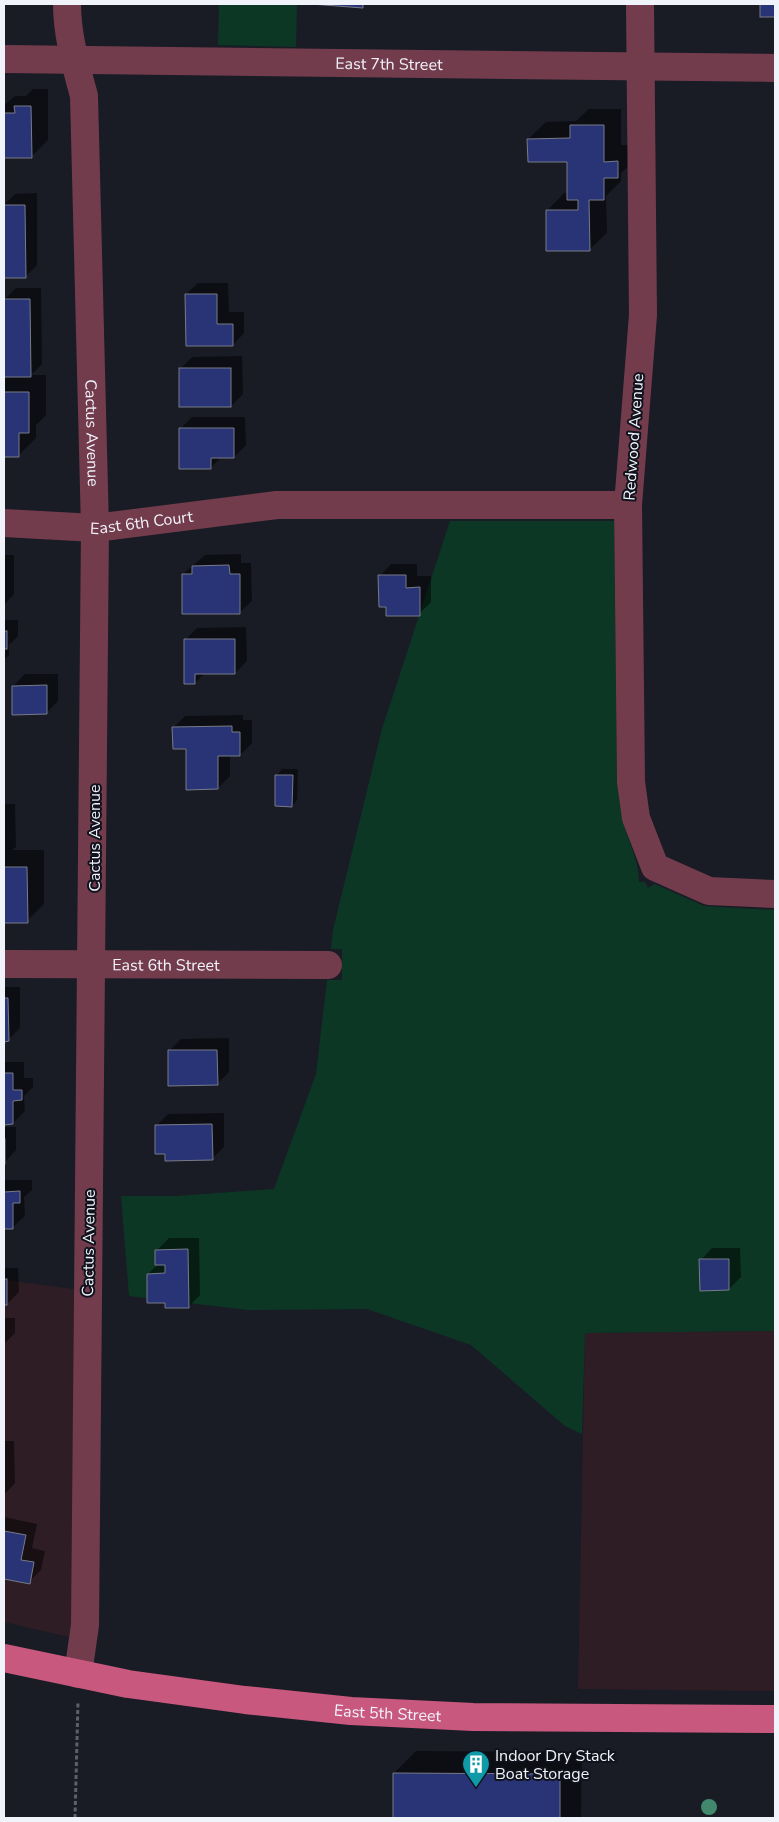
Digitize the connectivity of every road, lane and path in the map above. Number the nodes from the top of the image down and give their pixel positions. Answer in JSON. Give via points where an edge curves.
{"nodes":[{"id":1,"x":67,"y":4,"type":"edge"},
{"id":2,"x":640,"y":4,"type":"edge"},
{"id":3,"x":4,"y":59,"type":"edge"},
{"id":4,"x":75,"y":60,"type":"junction"},
{"id":5,"x":640,"y":68,"type":"junction"},
{"id":6,"x":775,"y":68,"type":"edge"},
{"id":7,"x":628,"y":505,"type":"junction"},
{"id":8,"x":4,"y":523,"type":"edge"},
{"id":9,"x":95,"y":528,"type":"junction"},
{"id":10,"x":775,"y":894,"type":"edge"},
{"id":11,"x":4,"y":964,"type":"edge"},
{"id":12,"x":328,"y":964,"type":"dead end"},
{"id":13,"x":93,"y":965,"type":"junction"},
{"id":14,"x":4,"y":1658,"type":"edge"},
{"id":15,"x":78,"y":1674,"type":"junction"},
{"id":16,"x":775,"y":1719,"type":"edge"},
{"id":17,"x":75,"y":1818,"type":"edge"}],
"edges":[{"from":1,"to":4,"type":"street","name":"Cactus Avenue"},
{"from":2,"to":5,"type":"street","name":"Redwood Avenue"},
{"from":3,"to":4,"type":"street","name":"East 7th Street"},
{"from":4,"to":5,"type":"street","name":"East 7th Street"},
{"from":4,"to":9,"type":"street","name":"Cactus Avenue","via":[[84,96]]},
{"from":5,"to":6,"type":"street","name":"East 7th Street"},
{"from":5,"to":7,"type":"street","name":"Redwood Avenue","via":[[643,315]]},
{"from":7,"to":9,"type":"street","name":"East 6th Court","via":[[277,505]]},
{"from":7,"to":10,"type":"street","name":"Redwood Avenue","via":[[630,782],[636,818],[655,867],[709,891]]},
{"from":8,"to":9,"type":"street","name":"East 6th Court"},
{"from":9,"to":13,"type":"street","name":"Cactus Avenue"},
{"from":11,"to":13,"type":"street","name":"East 6th Street"},
{"from":12,"to":13,"type":"street","name":"East 6th Street"},
{"from":13,"to":15,"type":"street","name":"Cactus Avenue","via":[[85,1625]]},
{"from":14,"to":15,"type":"main road","name":"East 5th Street"},
{"from":15,"to":16,"type":"main road","name":"East 5th Street","via":[[181,1692],[351,1711],[473,1717]]},
{"from":15,"to":17,"type":"path"}]}
